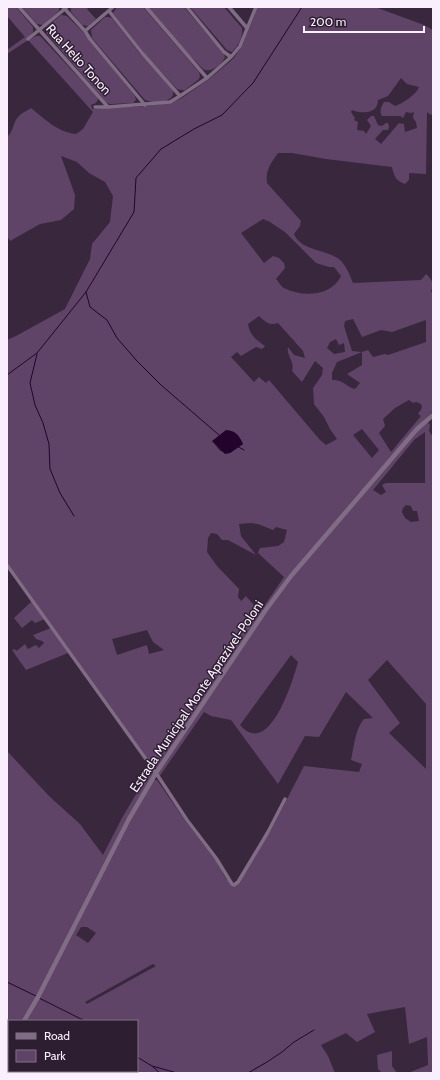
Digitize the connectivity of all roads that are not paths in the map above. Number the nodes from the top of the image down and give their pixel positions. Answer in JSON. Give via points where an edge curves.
{"nodes":[{"id":1,"x":19,"y":7,"type":"edge"},
{"id":2,"x":113,"y":7,"type":"edge"},
{"id":3,"x":146,"y":7,"type":"edge"},
{"id":4,"x":187,"y":7,"type":"edge"},
{"id":5,"x":229,"y":7,"type":"edge"},
{"id":6,"x":256,"y":7,"type":"edge"},
{"id":7,"x":65,"y":8,"type":"edge"},
{"id":8,"x":109,"y":11,"type":"junction"},
{"id":9,"x":247,"y":28,"type":"junction"},
{"id":10,"x":40,"y":30,"type":"junction"},
{"id":11,"x":85,"y":31,"type":"junction"},
{"id":12,"x":28,"y":40,"type":"dead end"},
{"id":13,"x":231,"y":57,"type":"junction"},
{"id":14,"x":207,"y":78,"type":"junction"},
{"id":15,"x":180,"y":96,"type":"junction"},
{"id":16,"x":145,"y":105,"type":"junction"},
{"id":17,"x":94,"y":107,"type":"dead end"},
{"id":18,"x":108,"y":107,"type":"junction"},
{"id":19,"x":433,"y":415,"type":"edge"},
{"id":20,"x":7,"y":564,"type":"edge"},
{"id":21,"x":156,"y":773,"type":"junction"},
{"id":22,"x":285,"y":799,"type":"dead end"},
{"id":23,"x":25,"y":1020,"type":"edge"}],
"edges":[{"from":1,"to":10,"type":"street","name":"Rua Helio Tonon"},
{"from":2,"to":8,"type":"street"},
{"from":3,"to":14,"type":"street"},
{"from":4,"to":13,"type":"street"},
{"from":5,"to":9,"type":"street"},
{"from":6,"to":9,"type":"street"},
{"from":7,"to":10,"type":"street"},
{"from":7,"to":11,"type":"street"},
{"from":8,"to":11,"type":"street"},
{"from":8,"to":15,"type":"street"},
{"from":9,"to":13,"type":"street","via":[[240,46]]},
{"from":10,"to":12,"type":"street"},
{"from":10,"to":18,"type":"street","name":"Rua Helio Tonon"},
{"from":11,"to":16,"type":"street"},
{"from":13,"to":14,"type":"street"},
{"from":14,"to":15,"type":"street"},
{"from":15,"to":16,"type":"street","via":[[170,102]]},
{"from":16,"to":18,"type":"street"},
{"from":17,"to":18,"type":"street"},
{"from":19,"to":21,"type":"street","name":"Estrada Municipal Monte Aprazível-Poloni","via":[[417,429],[291,576]]},
{"from":20,"to":21,"type":"street"},
{"from":21,"to":22,"type":"street","via":[[233,885],[238,882]]},
{"from":21,"to":23,"type":"street","name":"Estrada Municipal Monte Aprazível-Poloni","via":[[129,819]]}]}
